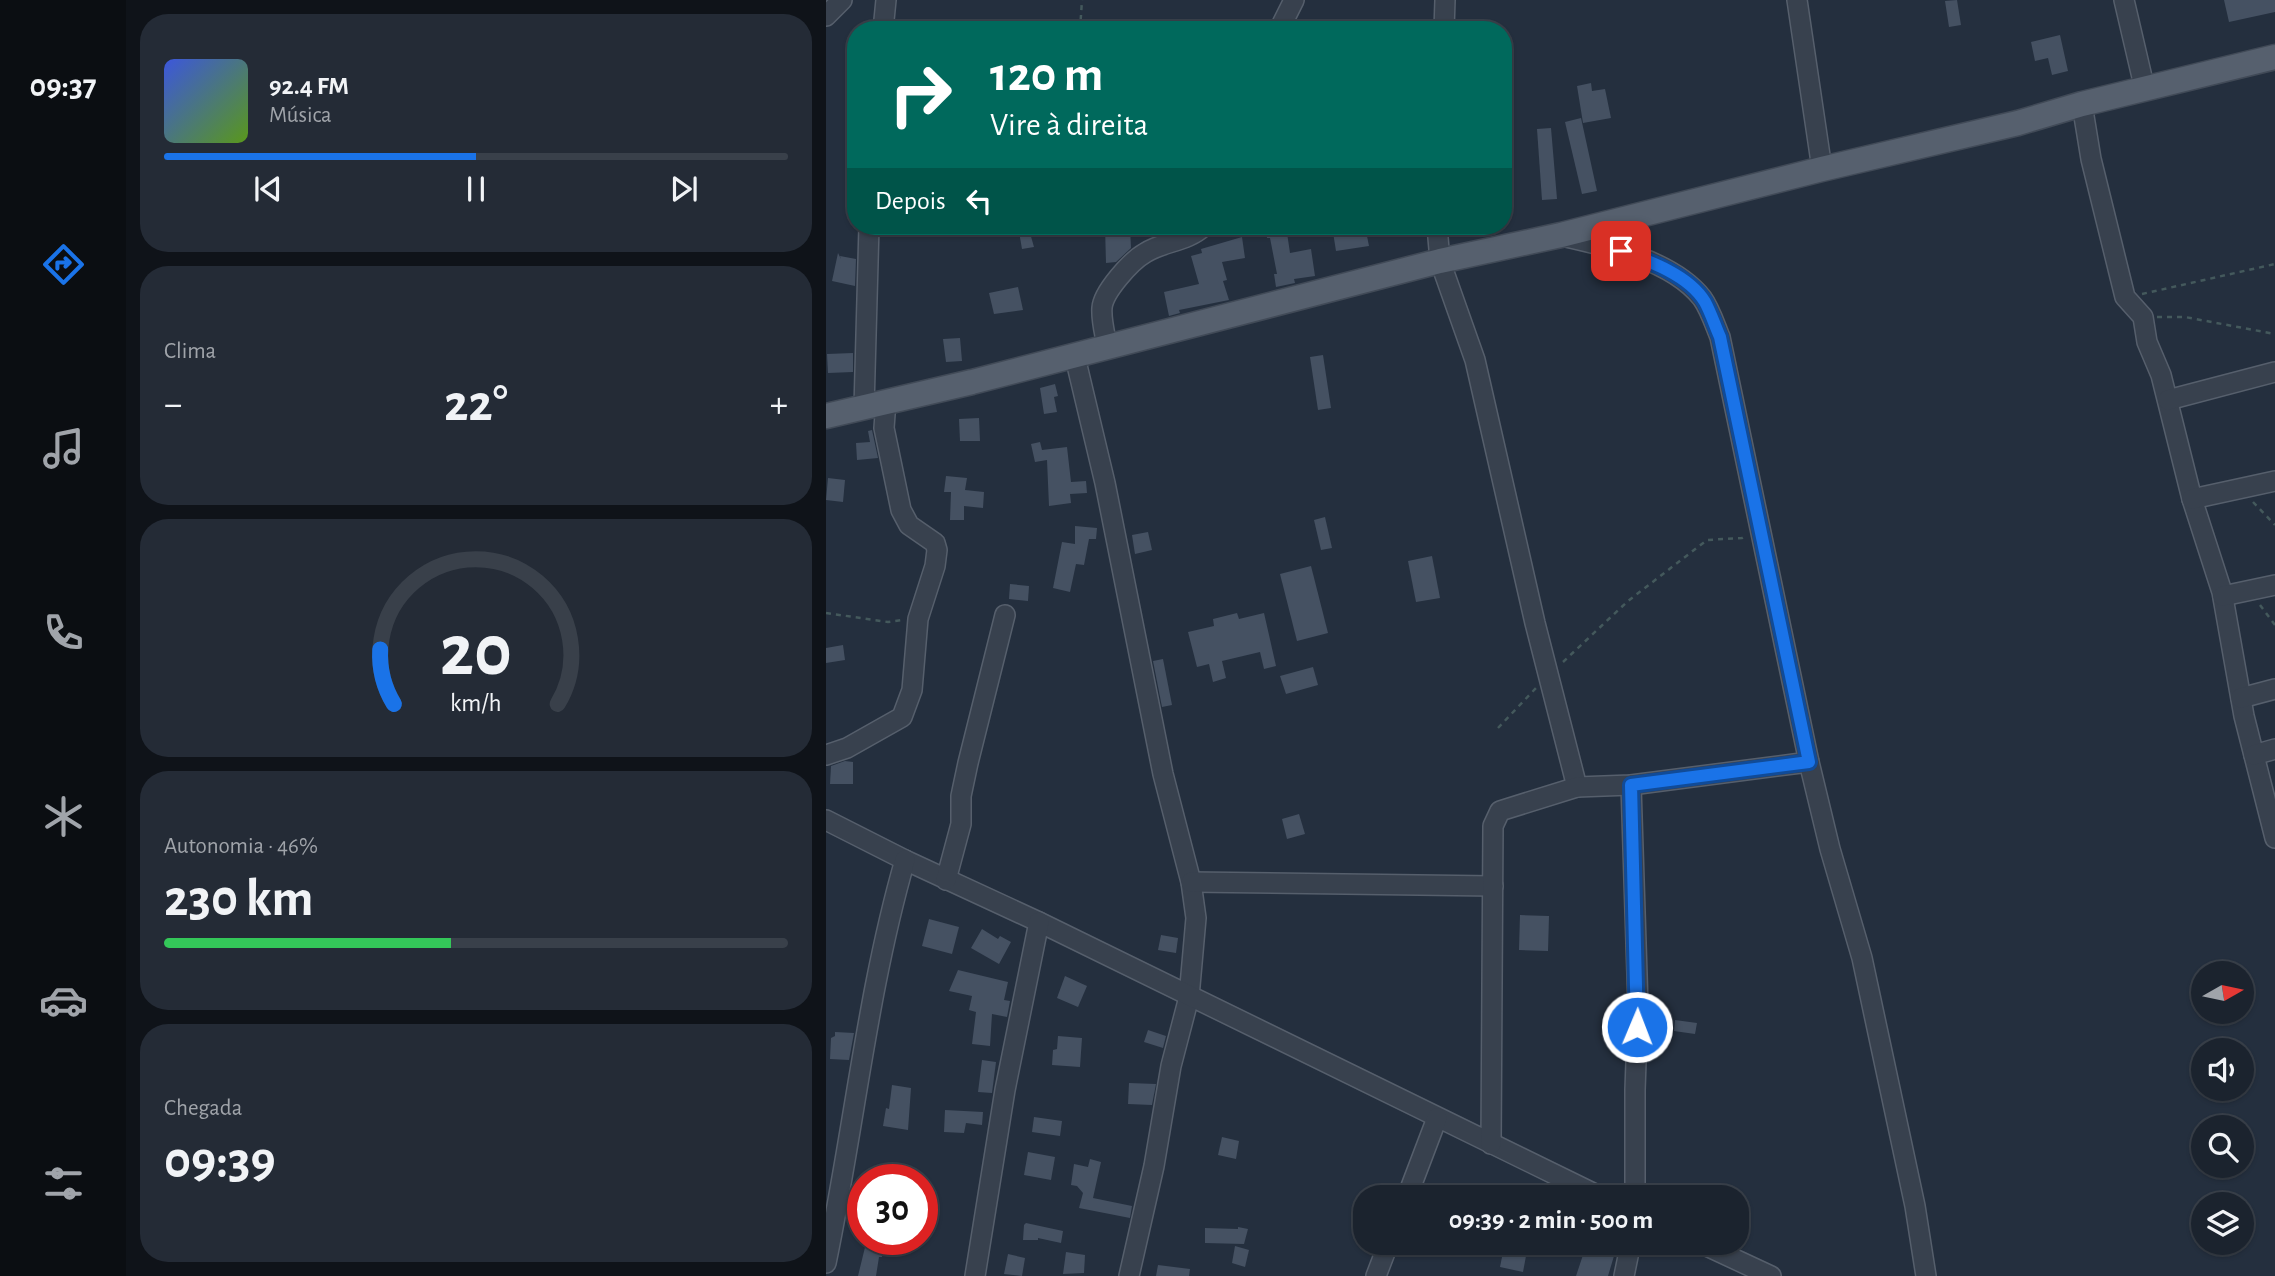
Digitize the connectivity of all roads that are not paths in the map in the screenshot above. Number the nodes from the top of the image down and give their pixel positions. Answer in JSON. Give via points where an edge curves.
{"nodes":[{"id":1,"x":842,"y":0,"type":"edge"},
{"id":2,"x":886,"y":0,"type":"edge"},
{"id":3,"x":1294,"y":0,"type":"edge"},
{"id":4,"x":1445,"y":0,"type":"edge"},
{"id":5,"x":1797,"y":0,"type":"edge"},
{"id":6,"x":2124,"y":0,"type":"edge"},
{"id":7,"x":826,"y":16,"type":"edge"},
{"id":8,"x":884,"y":21,"type":"edge"},
{"id":9,"x":1284,"y":21,"type":"edge"},
{"id":10,"x":1444,"y":21,"type":"edge"},
{"id":11,"x":2275,"y":57,"type":"edge"},
{"id":12,"x":2145,"y":90,"type":"junction"},
{"id":13,"x":2082,"y":104,"type":"junction"},
{"id":14,"x":1822,"y":169,"type":"junction"},
{"id":15,"x":869,"y":235,"type":"edge"},
{"id":16,"x":1194,"y":235,"type":"edge"},
{"id":17,"x":1438,"y":235,"type":"edge"},
{"id":18,"x":1561,"y":235,"type":"junction"},
{"id":19,"x":1440,"y":261,"type":"junction"},
{"id":20,"x":1107,"y":346,"type":"junction"},
{"id":21,"x":1075,"y":356,"type":"junction"},
{"id":22,"x":2275,"y":372,"type":"edge"},
{"id":23,"x":2168,"y":400,"type":"junction"},
{"id":24,"x":875,"y":405,"type":"junction"},
{"id":25,"x":826,"y":416,"type":"edge"},
{"id":26,"x":2275,"y":481,"type":"edge"},
{"id":27,"x":2192,"y":499,"type":"junction"},
{"id":28,"x":2275,"y":585,"type":"edge"},
{"id":29,"x":2223,"y":596,"type":"junction"},
{"id":30,"x":1005,"y":615,"type":"dead end"},
{"id":31,"x":2275,"y":689,"type":"edge"},
{"id":32,"x":2242,"y":707,"type":"junction"},
{"id":33,"x":2275,"y":749,"type":"edge"},
{"id":34,"x":826,"y":755,"type":"edge"},
{"id":35,"x":2254,"y":755,"type":"junction"},
{"id":36,"x":1809,"y":762,"type":"junction"},
{"id":37,"x":1631,"y":785,"type":"junction"},
{"id":38,"x":1577,"y":787,"type":"junction"},
{"id":39,"x":826,"y":820,"type":"edge"},
{"id":40,"x":2275,"y":838,"type":"edge"},
{"id":41,"x":905,"y":860,"type":"junction"},
{"id":42,"x":946,"y":880,"type":"junction"},
{"id":43,"x":1191,"y":882,"type":"junction"},
{"id":44,"x":1493,"y":886,"type":"junction"},
{"id":45,"x":1039,"y":922,"type":"junction"},
{"id":46,"x":1189,"y":997,"type":"junction"},
{"id":47,"x":1437,"y":1118,"type":"junction"},
{"id":48,"x":1491,"y":1144,"type":"junction"},
{"id":49,"x":1412,"y":1185,"type":"edge"},
{"id":50,"x":1576,"y":1185,"type":"edge"},
{"id":51,"x":1635,"y":1185,"type":"edge"},
{"id":52,"x":1384,"y":1255,"type":"edge"},
{"id":53,"x":1628,"y":1255,"type":"edge"},
{"id":54,"x":1721,"y":1255,"type":"edge"},
{"id":55,"x":826,"y":1263,"type":"edge"},
{"id":56,"x":1749,"y":1271,"type":"edge"},
{"id":57,"x":975,"y":1276,"type":"edge"},
{"id":58,"x":1129,"y":1276,"type":"edge"},
{"id":59,"x":1376,"y":1276,"type":"edge"},
{"id":60,"x":1624,"y":1276,"type":"edge"},
{"id":61,"x":1771,"y":1276,"type":"edge"},
{"id":62,"x":1926,"y":1276,"type":"edge"}],
"edges":[{"from":1,"to":7,"type":"street"},
{"from":2,"to":8,"type":"street"},
{"from":3,"to":9,"type":"street"},
{"from":4,"to":10,"type":"street"},
{"from":5,"to":14,"type":"street"},
{"from":6,"to":12,"type":"street"},
{"from":11,"to":12,"type":"main road"},
{"from":12,"to":13,"type":"main road"},
{"from":13,"to":14,"type":"main road"},
{"from":13,"to":23,"type":"street","via":[[2125,297],[2143,317]]},
{"from":14,"to":18,"type":"main road"},
{"from":15,"to":24,"type":"street"},
{"from":16,"to":20,"type":"street","via":[[1145,253],[1105,295],[1102,308]]},
{"from":17,"to":19,"type":"street"},
{"from":18,"to":19,"type":"main road"},
{"from":18,"to":36,"type":"street","via":[[1637,257],[1688,284],[1704,301],[1720,337]]},
{"from":19,"to":20,"type":"main road"},
{"from":19,"to":38,"type":"street","via":[[1475,360]]},
{"from":20,"to":21,"type":"main road"},
{"from":21,"to":24,"type":"main road"},
{"from":21,"to":43,"type":"street","via":[[1163,774]]},
{"from":22,"to":23,"type":"street"},
{"from":23,"to":27,"type":"street"},
{"from":24,"to":25,"type":"main road"},
{"from":24,"to":34,"type":"street","via":[[901,510],[909,524],[935,543],[935,566],[918,619],[912,691],[902,717]]},
{"from":26,"to":27,"type":"street"},
{"from":27,"to":29,"type":"street"},
{"from":28,"to":29,"type":"street"},
{"from":29,"to":32,"type":"street"},
{"from":30,"to":42,"type":"street","via":[[968,763],[961,824]]},
{"from":31,"to":32,"type":"street"},
{"from":32,"to":35,"type":"street"},
{"from":33,"to":35,"type":"street"},
{"from":35,"to":40,"type":"street"},
{"from":36,"to":37,"type":"street"},
{"from":36,"to":62,"type":"street","via":[[1862,958]]},
{"from":37,"to":38,"type":"street"},
{"from":37,"to":51,"type":"street","via":[[1638,1006]]},
{"from":38,"to":44,"type":"street","via":[[1500,811],[1493,826]]},
{"from":39,"to":41,"type":"street"},
{"from":41,"to":42,"type":"street"},
{"from":41,"to":55,"type":"street","via":[[867,1033]]},
{"from":42,"to":45,"type":"street"},
{"from":43,"to":44,"type":"street"},
{"from":43,"to":46,"type":"street","via":[[1196,918]]},
{"from":44,"to":48,"type":"street"},
{"from":45,"to":46,"type":"street"},
{"from":45,"to":57,"type":"street","via":[[1005,1090]]},
{"from":46,"to":47,"type":"street"},
{"from":46,"to":58,"type":"street"},
{"from":47,"to":48,"type":"street"},
{"from":47,"to":49,"type":"street"},
{"from":48,"to":50,"type":"street"},
{"from":52,"to":59,"type":"street"},
{"from":53,"to":60,"type":"street"},
{"from":54,"to":56,"type":"street"},
{"from":56,"to":61,"type":"street"}]}
